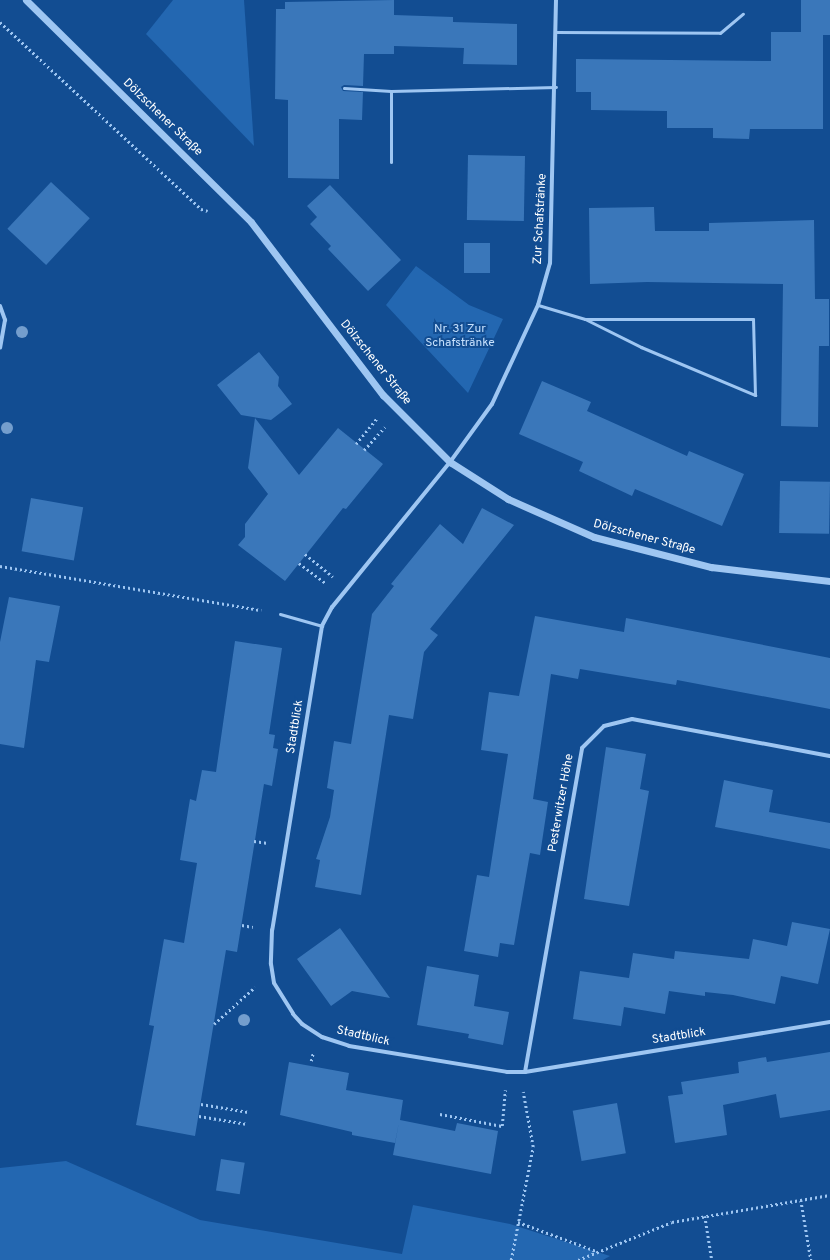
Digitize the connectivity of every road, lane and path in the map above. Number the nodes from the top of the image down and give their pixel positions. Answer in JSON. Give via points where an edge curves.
{"nodes":[{"id":1,"x":26,"y":0,"type":"edge"},
{"id":2,"x":556,"y":0,"type":"edge"},
{"id":3,"x":743,"y":14,"type":"dead end"},
{"id":4,"x":0,"y":22,"type":"edge"},
{"id":5,"x":555,"y":32,"type":"junction"},
{"id":6,"x":556,"y":87,"type":"junction"},
{"id":7,"x":344,"y":88,"type":"dead end"},
{"id":8,"x":391,"y":90,"type":"junction"},
{"id":9,"x":391,"y":162,"type":"dead end"},
{"id":10,"x":214,"y":213,"type":"dead end"},
{"id":11,"x":538,"y":305,"type":"junction"},
{"id":12,"x":0,"y":306,"type":"edge"},
{"id":13,"x":585,"y":319,"type":"junction"},
{"id":14,"x":0,"y":348,"type":"edge"},
{"id":15,"x":378,"y":417,"type":"dead end"},
{"id":16,"x":386,"y":426,"type":"dead end"},
{"id":17,"x":356,"y":444,"type":"dead end"},
{"id":18,"x":364,"y":450,"type":"dead end"},
{"id":19,"x":450,"y":462,"type":"junction"},
{"id":20,"x":306,"y":554,"type":"dead end"},
{"id":21,"x":299,"y":563,"type":"dead end"},
{"id":22,"x":0,"y":566,"type":"edge"},
{"id":23,"x":333,"y":577,"type":"dead end"},
{"id":24,"x":830,"y":581,"type":"edge"},
{"id":25,"x":327,"y":585,"type":"dead end"},
{"id":26,"x":280,"y":614,"type":"joint"},
{"id":27,"x":322,"y":626,"type":"junction"},
{"id":28,"x":830,"y":756,"type":"edge"},
{"id":29,"x":261,"y":981,"type":"dead end"},
{"id":30,"x":830,"y":1022,"type":"edge"},
{"id":31,"x":214,"y":1024,"type":"dead end"},
{"id":32,"x":525,"y":1072,"type":"junction"},
{"id":33,"x":505,"y":1089,"type":"dead end"},
{"id":34,"x":523,"y":1092,"type":"dead end"},
{"id":35,"x":201,"y":1104,"type":"dead end"},
{"id":36,"x":248,"y":1112,"type":"dead end"},
{"id":37,"x":440,"y":1114,"type":"dead end"},
{"id":38,"x":199,"y":1116,"type":"dead end"},
{"id":39,"x":247,"y":1124,"type":"dead end"},
{"id":40,"x":830,"y":1196,"type":"edge"},
{"id":41,"x":801,"y":1200,"type":"junction"},
{"id":42,"x":705,"y":1216,"type":"junction"},
{"id":43,"x":518,"y":1222,"type":"junction"},
{"id":44,"x":597,"y":1252,"type":"junction"},
{"id":45,"x":511,"y":1260,"type":"edge"},
{"id":46,"x":578,"y":1260,"type":"edge"},
{"id":47,"x":712,"y":1260,"type":"edge"},
{"id":48,"x":811,"y":1260,"type":"edge"}],
"edges":[{"from":1,"to":19,"type":"street","name":"Dölzschener Straße","via":[[246,217],[383,394]]},
{"from":2,"to":5,"type":"street","name":"Zur Schafstränke"},
{"from":3,"to":5,"type":"lane","via":[[720,33]]},
{"from":4,"to":10,"type":"path","via":[[201,209]]},
{"from":5,"to":6,"type":"street","name":"Zur Schafstränke"},
{"from":6,"to":8,"type":"lane"},
{"from":6,"to":11,"type":"street","name":"Zur Schafstränke","via":[[550,263]]},
{"from":7,"to":8,"type":"lane"},
{"from":8,"to":9,"type":"lane"},
{"from":11,"to":13,"type":"lane"},
{"from":11,"to":19,"type":"street","name":"Zur Schafstränke","via":[[492,404]]},
{"from":12,"to":14,"type":"street","via":[[5,320]]},
{"from":13,"to":13,"type":"lane","via":[[641,347],[755,395],[753,319]]},
{"from":15,"to":17,"type":"path"},
{"from":16,"to":18,"type":"path"},
{"from":19,"to":24,"type":"street","name":"Dölzschener Straße","via":[[508,499],[594,537],[711,567]]},
{"from":19,"to":27,"type":"street","name":"Stadtblick","via":[[332,607]]},
{"from":20,"to":23,"type":"path"},
{"from":21,"to":25,"type":"path"},
{"from":22,"to":26,"type":"path"},
{"from":26,"to":27,"type":"lane"},
{"from":27,"to":32,"type":"street","name":"Stadtblick","via":[[272,930],[271,964],[274,984],[302,1024],[322,1037],[349,1046]]},
{"from":28,"to":32,"type":"street","name":"Pesterwitzer Höhe","via":[[632,719],[604,726],[582,748]]},
{"from":29,"to":31,"type":"path"},
{"from":30,"to":32,"type":"street","name":"Stadtblick"},
{"from":33,"to":37,"type":"path","via":[[502,1126]]},
{"from":34,"to":43,"type":"path","via":[[533,1148]]},
{"from":35,"to":36,"type":"path"},
{"from":38,"to":39,"type":"path"},
{"from":40,"to":41,"type":"path"},
{"from":41,"to":42,"type":"path"},
{"from":41,"to":48,"type":"path"},
{"from":42,"to":44,"type":"path","via":[[672,1222]]},
{"from":42,"to":47,"type":"path"},
{"from":43,"to":44,"type":"path"},
{"from":43,"to":45,"type":"path"},
{"from":44,"to":46,"type":"path"}]}
